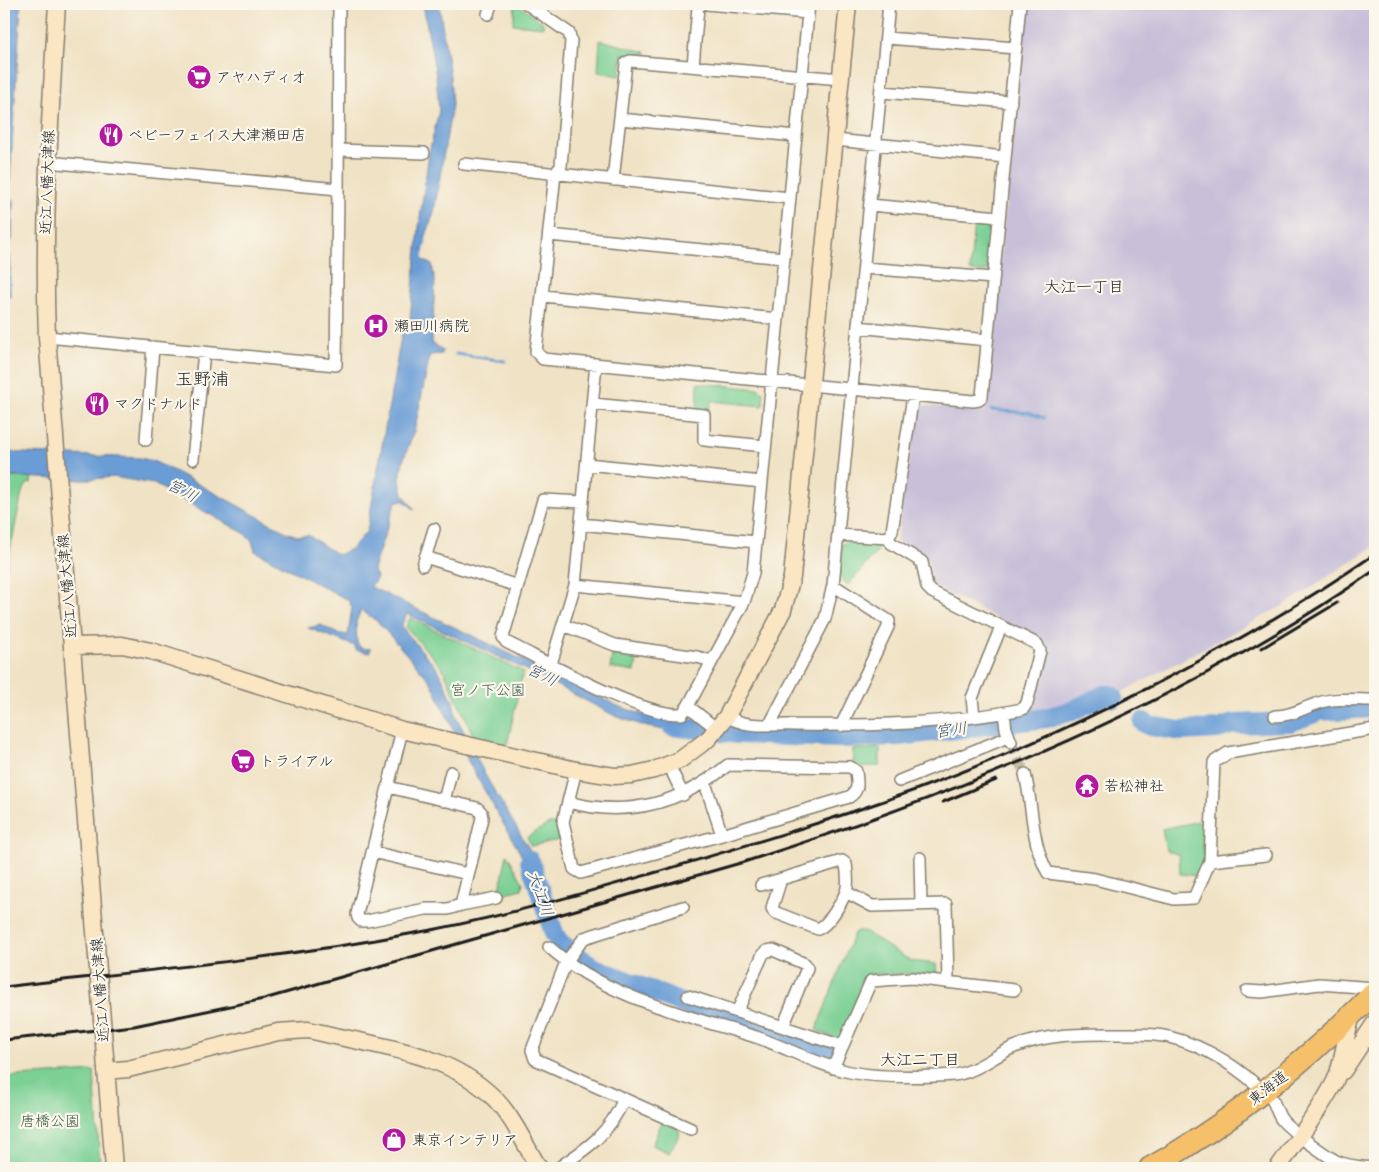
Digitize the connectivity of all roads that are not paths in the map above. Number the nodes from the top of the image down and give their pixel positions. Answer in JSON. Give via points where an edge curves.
{"nodes":[{"id":1,"x":57,"y":4,"type":"edge"},
{"id":2,"x":339,"y":4,"type":"edge"},
{"id":3,"x":528,"y":4,"type":"edge"},
{"id":4,"x":702,"y":4,"type":"edge"},
{"id":5,"x":707,"y":4,"type":"edge"},
{"id":6,"x":848,"y":4,"type":"edge"},
{"id":7,"x":889,"y":4,"type":"edge"},
{"id":8,"x":1020,"y":4,"type":"edge"},
{"id":9,"x":808,"y":8,"type":"edge"},
{"id":10,"x":886,"y":38,"type":"junction"},
{"id":11,"x":1016,"y":48,"type":"junction"},
{"id":12,"x":693,"y":66,"type":"junction"},
{"id":13,"x":802,"y":75,"type":"junction"},
{"id":14,"x":841,"y":79,"type":"junction"},
{"id":15,"x":880,"y":92,"type":"junction"},
{"id":16,"x":1011,"y":102,"type":"junction"},
{"id":17,"x":620,"y":119,"type":"junction"},
{"id":18,"x":796,"y":136,"type":"junction"},
{"id":19,"x":835,"y":140,"type":"junction"},
{"id":20,"x":876,"y":145,"type":"junction"},
{"id":21,"x":338,"y":150,"type":"junction"},
{"id":22,"x":424,"y":153,"type":"dead end"},
{"id":23,"x":1005,"y":156,"type":"junction"},
{"id":24,"x":48,"y":162,"type":"junction"},
{"id":25,"x":464,"y":164,"type":"dead end"},
{"id":26,"x":555,"y":174,"type":"junction"},
{"id":27,"x":613,"y":180,"type":"junction"},
{"id":28,"x":338,"y":189,"type":"junction"},
{"id":29,"x":790,"y":198,"type":"junction"},
{"id":30,"x":870,"y":205,"type":"junction"},
{"id":31,"x":999,"y":217,"type":"junction"},
{"id":32,"x":548,"y":235,"type":"junction"},
{"id":33,"x":784,"y":258,"type":"junction"},
{"id":34,"x":864,"y":268,"type":"junction"},
{"id":35,"x":993,"y":278,"type":"junction"},
{"id":36,"x":543,"y":296,"type":"junction"},
{"id":37,"x":778,"y":319,"type":"junction"},
{"id":38,"x":858,"y":327,"type":"junction"},
{"id":39,"x":47,"y":338,"type":"junction"},
{"id":40,"x":987,"y":340,"type":"junction"},
{"id":41,"x":153,"y":347,"type":"junction"},
{"id":42,"x":204,"y":352,"type":"junction"},
{"id":43,"x":596,"y":364,"type":"junction"},
{"id":44,"x":772,"y":382,"type":"junction"},
{"id":45,"x":811,"y":386,"type":"junction"},
{"id":46,"x":852,"y":391,"type":"junction"},
{"id":47,"x":913,"y":396,"type":"junction"},
{"id":48,"x":592,"y":404,"type":"junction"},
{"id":49,"x":146,"y":440,"type":"dead end"},
{"id":50,"x":765,"y":446,"type":"junction"},
{"id":51,"x":193,"y":459,"type":"dead end"},
{"id":52,"x":586,"y":464,"type":"junction"},
{"id":53,"x":762,"y":482,"type":"junction"},
{"id":54,"x":583,"y":502,"type":"junction"},
{"id":55,"x":581,"y":524,"type":"junction"},
{"id":56,"x":434,"y":529,"type":"dead end"},
{"id":57,"x":838,"y":536,"type":"junction"},
{"id":58,"x":888,"y":538,"type":"junction"},
{"id":59,"x":756,"y":542,"type":"junction"},
{"id":60,"x":575,"y":584,"type":"junction"},
{"id":61,"x":833,"y":585,"type":"junction"},
{"id":62,"x":518,"y":586,"type":"junction"},
{"id":63,"x":744,"y":602,"type":"junction"},
{"id":64,"x":563,"y":625,"type":"junction"},
{"id":65,"x":1000,"y":627,"type":"junction"},
{"id":66,"x":72,"y":646,"type":"junction"},
{"id":67,"x":712,"y":661,"type":"junction"},
{"id":68,"x":551,"y":664,"type":"junction"},
{"id":69,"x":1375,"y":700,"type":"edge"},
{"id":70,"x":688,"y":706,"type":"junction"},
{"id":71,"x":1004,"y":713,"type":"junction"},
{"id":72,"x":974,"y":716,"type":"junction"},
{"id":73,"x":1275,"y":716,"type":"dead end"},
{"id":74,"x":722,"y":722,"type":"junction"},
{"id":75,"x":770,"y":724,"type":"junction"},
{"id":76,"x":842,"y":726,"type":"junction"},
{"id":77,"x":1375,"y":729,"type":"edge"},
{"id":78,"x":402,"y":730,"type":"junction"},
{"id":79,"x":670,"y":765,"type":"junction"},
{"id":80,"x":576,"y":770,"type":"junction"},
{"id":81,"x":451,"y":772,"type":"dead end"},
{"id":82,"x":1025,"y":774,"type":"tunnel mouth"},
{"id":83,"x":899,"y":781,"type":"dead end"},
{"id":84,"x":706,"y":783,"type":"junction"},
{"id":85,"x":388,"y":787,"type":"junction"},
{"id":86,"x":683,"y":795,"type":"junction"},
{"id":87,"x":444,"y":801,"type":"junction"},
{"id":88,"x":568,"y":802,"type":"junction"},
{"id":89,"x":722,"y":835,"type":"junction"},
{"id":90,"x":372,"y":852,"type":"junction"},
{"id":91,"x":1266,"y":855,"type":"dead end"},
{"id":92,"x":920,"y":858,"type":"dead end"},
{"id":93,"x":1210,"y":861,"type":"junction"},
{"id":94,"x":468,"y":874,"type":"junction"},
{"id":95,"x":781,"y":879,"type":"junction"},
{"id":96,"x":761,"y":885,"type":"dead end"},
{"id":97,"x":846,"y":892,"type":"junction"},
{"id":98,"x":496,"y":898,"type":"dead end"},
{"id":99,"x":921,"y":904,"type":"junction"},
{"id":100,"x":461,"y":905,"type":"junction"},
{"id":101,"x":683,"y":906,"type":"dead end"},
{"id":102,"x":550,"y":947,"type":"dead end"},
{"id":103,"x":567,"y":960,"type":"junction"},
{"id":104,"x":948,"y":981,"type":"junction"},
{"id":105,"x":1014,"y":990,"type":"dead end"},
{"id":106,"x":1375,"y":990,"type":"edge"},
{"id":107,"x":1246,"y":991,"type":"dead end"},
{"id":108,"x":688,"y":996,"type":"dead end"},
{"id":109,"x":737,"y":1012,"type":"junction"},
{"id":110,"x":1354,"y":1014,"type":"junction"},
{"id":111,"x":1375,"y":1023,"type":"edge"},
{"id":112,"x":783,"y":1027,"type":"junction"},
{"id":113,"x":842,"y":1046,"type":"junction"},
{"id":114,"x":1315,"y":1050,"type":"junction"},
{"id":115,"x":833,"y":1068,"type":"junction"},
{"id":116,"x":106,"y":1071,"type":"junction"},
{"id":117,"x":1335,"y":1080,"type":"junction"},
{"id":118,"x":1264,"y":1092,"type":"junction"},
{"id":119,"x":624,"y":1099,"type":"junction"},
{"id":120,"x":691,"y":1129,"type":"dead end"},
{"id":121,"x":1300,"y":1135,"type":"junction"},
{"id":122,"x":114,"y":1168,"type":"edge"},
{"id":123,"x":539,"y":1168,"type":"edge"},
{"id":124,"x":558,"y":1168,"type":"edge"},
{"id":125,"x":1150,"y":1168,"type":"edge"},
{"id":126,"x":1278,"y":1168,"type":"edge"},
{"id":127,"x":1372,"y":1168,"type":"edge"}],
"edges":[{"from":1,"to":24,"type":"street","name":"近江八幡大津線"},
{"from":2,"to":21,"type":"street"},
{"from":3,"to":26,"type":"street","via":[[569,33],[571,41],[561,166]]},
{"from":4,"to":12,"type":"street","via":[[698,7]]},
{"from":5,"to":9,"type":"street"},
{"from":6,"to":14,"type":"street"},
{"from":7,"to":10,"type":"street"},
{"from":8,"to":11,"type":"street"},
{"from":9,"to":13,"type":"street"},
{"from":10,"to":11,"type":"street"},
{"from":10,"to":15,"type":"street"},
{"from":11,"to":16,"type":"street"},
{"from":12,"to":13,"type":"street"},
{"from":12,"to":17,"type":"street","via":[[626,63]]},
{"from":13,"to":14,"type":"street"},
{"from":13,"to":18,"type":"street"},
{"from":14,"to":19,"type":"street"},
{"from":15,"to":16,"type":"street"},
{"from":15,"to":20,"type":"street"},
{"from":16,"to":23,"type":"street"},
{"from":17,"to":18,"type":"street"},
{"from":17,"to":27,"type":"street"},
{"from":18,"to":29,"type":"street"},
{"from":19,"to":20,"type":"street"},
{"from":19,"to":45,"type":"street"},
{"from":20,"to":23,"type":"street"},
{"from":20,"to":30,"type":"street"},
{"from":21,"to":22,"type":"street"},
{"from":21,"to":28,"type":"street"},
{"from":23,"to":31,"type":"street"},
{"from":24,"to":28,"type":"street"},
{"from":24,"to":39,"type":"street","name":"近江八幡大津線","via":[[44,271]]},
{"from":25,"to":26,"type":"street"},
{"from":26,"to":27,"type":"street"},
{"from":26,"to":32,"type":"street"},
{"from":27,"to":29,"type":"street"},
{"from":28,"to":42,"type":"street","via":[[336,365]]},
{"from":29,"to":33,"type":"street"},
{"from":30,"to":31,"type":"street"},
{"from":30,"to":34,"type":"street"},
{"from":31,"to":35,"type":"street"},
{"from":32,"to":33,"type":"street"},
{"from":32,"to":36,"type":"street"},
{"from":33,"to":37,"type":"street"},
{"from":34,"to":35,"type":"street"},
{"from":34,"to":38,"type":"street"},
{"from":35,"to":40,"type":"street"},
{"from":36,"to":37,"type":"street"},
{"from":36,"to":43,"type":"street","via":[[536,352],[543,359]]},
{"from":37,"to":44,"type":"street"},
{"from":38,"to":40,"type":"street"},
{"from":38,"to":46,"type":"street"},
{"from":39,"to":41,"type":"street"},
{"from":39,"to":66,"type":"street","name":"近江八幡大津線"},
{"from":40,"to":47,"type":"street","via":[[979,400]]},
{"from":41,"to":42,"type":"street"},
{"from":41,"to":49,"type":"street"},
{"from":42,"to":51,"type":"street"},
{"from":43,"to":44,"type":"street"},
{"from":43,"to":48,"type":"street"},
{"from":44,"to":45,"type":"street"},
{"from":44,"to":50,"type":"street"},
{"from":45,"to":46,"type":"street"},
{"from":45,"to":74,"type":"street","via":[[788,593],[775,628]]},
{"from":46,"to":47,"type":"street"},
{"from":46,"to":57,"type":"street"},
{"from":47,"to":58,"type":"street","via":[[892,531]]},
{"from":48,"to":50,"type":"street","via":[[704,415],[704,440]]},
{"from":48,"to":52,"type":"street"},
{"from":50,"to":53,"type":"street"},
{"from":52,"to":53,"type":"street"},
{"from":52,"to":54,"type":"street"},
{"from":53,"to":59,"type":"street"},
{"from":54,"to":55,"type":"street"},
{"from":54,"to":62,"type":"street","via":[[544,500]]},
{"from":55,"to":59,"type":"street"},
{"from":55,"to":60,"type":"street"},
{"from":56,"to":62,"type":"street","via":[[424,561]]},
{"from":57,"to":58,"type":"street"},
{"from":57,"to":61,"type":"street"},
{"from":58,"to":65,"type":"street","via":[[922,562],[927,587],[932,592]]},
{"from":59,"to":63,"type":"street","via":[[753,573]]},
{"from":60,"to":63,"type":"street"},
{"from":60,"to":64,"type":"street"},
{"from":61,"to":75,"type":"street","via":[[826,619]]},
{"from":61,"to":76,"type":"street","via":[[888,621]]},
{"from":62,"to":68,"type":"street","via":[[503,637],[506,642]]},
{"from":63,"to":67,"type":"street"},
{"from":64,"to":67,"type":"street","via":[[615,645]]},
{"from":64,"to":68,"type":"street"},
{"from":65,"to":71,"type":"street","via":[[1037,644],[1040,651],[1027,703],[1023,709]]},
{"from":65,"to":72,"type":"street","via":[[972,698]]},
{"from":66,"to":78,"type":"street","via":[[122,645],[151,651]]},
{"from":66,"to":116,"type":"street","name":"近江八幡大津線"},
{"from":67,"to":70,"type":"street"},
{"from":68,"to":70,"type":"street","via":[[624,700],[660,712],[682,714]]},
{"from":69,"to":73,"type":"street","via":[[1336,700],[1288,716]]},
{"from":70,"to":74,"type":"street"},
{"from":71,"to":72,"type":"street"},
{"from":71,"to":83,"type":"street","via":[[1009,736]]},
{"from":72,"to":76,"type":"street"},
{"from":74,"to":75,"type":"street"},
{"from":74,"to":79,"type":"street","via":[[696,750]]},
{"from":75,"to":76,"type":"street"},
{"from":77,"to":93,"type":"street","via":[[1228,753],[1214,762]]},
{"from":78,"to":80,"type":"street"},
{"from":78,"to":85,"type":"street"},
{"from":79,"to":80,"type":"street","via":[[614,776]]},
{"from":79,"to":86,"type":"street"},
{"from":80,"to":88,"type":"street"},
{"from":81,"to":87,"type":"street"},
{"from":82,"to":93,"type":"street","via":[[1038,847],[1048,873],[1095,879],[1174,899],[1194,898]]},
{"from":84,"to":86,"type":"street"},
{"from":84,"to":89,"type":"street"},
{"from":84,"to":89,"type":"street","via":[[728,765],[850,767],[856,772],[858,787],[856,793],[849,797]]},
{"from":85,"to":87,"type":"street"},
{"from":85,"to":90,"type":"street"},
{"from":86,"to":88,"type":"street","via":[[644,806],[592,808]]},
{"from":87,"to":94,"type":"street","via":[[477,808],[481,812]]},
{"from":88,"to":89,"type":"street","via":[[563,822],[574,869],[582,873]]},
{"from":90,"to":94,"type":"street"},
{"from":90,"to":100,"type":"street","via":[[358,914],[361,921]]},
{"from":91,"to":93,"type":"street"},
{"from":92,"to":99,"type":"street"},
{"from":94,"to":100,"type":"street"},
{"from":95,"to":96,"type":"street"},
{"from":95,"to":97,"type":"street","via":[[842,861],[846,864],[848,877]]},
{"from":95,"to":97,"type":"street","via":[[772,908],[774,912],[818,929],[825,926]]},
{"from":97,"to":99,"type":"street","via":[[872,906]]},
{"from":98,"to":100,"type":"street"},
{"from":99,"to":104,"type":"street","via":[[946,904]]},
{"from":101,"to":103,"type":"street","via":[[584,938]]},
{"from":102,"to":103,"type":"street"},
{"from":103,"to":115,"type":"street","via":[[595,979],[639,998]]},
{"from":103,"to":119,"type":"street","via":[[532,1050],[535,1059]]},
{"from":104,"to":105,"type":"street"},
{"from":104,"to":113,"type":"street","via":[[912,978],[871,981]]},
{"from":106,"to":107,"type":"street","via":[[1319,984],[1262,992]]},
{"from":106,"to":110,"type":"highway","name":"東海道"},
{"from":108,"to":109,"type":"street"},
{"from":109,"to":112,"type":"street"},
{"from":109,"to":112,"type":"street","via":[[764,954],[773,950],[805,964],[807,968]]},
{"from":110,"to":114,"type":"highway","name":"東海道"},
{"from":110,"to":117,"type":"street","via":[[1344,1059]]},
{"from":111,"to":117,"type":"street","via":[[1348,1066]]},
{"from":112,"to":113,"type":"street"},
{"from":113,"to":115,"type":"street"},
{"from":114,"to":117,"type":"street","via":[[1334,1058],[1337,1067]]},
{"from":114,"to":118,"type":"highway","name":"東海道"},
{"from":115,"to":118,"type":"street","via":[[868,1074],[956,1074],[1012,1048],[1055,1036],[1154,1034],[1193,1044],[1225,1060]]},
{"from":116,"to":122,"type":"street","name":"近江八幡大津線"},
{"from":116,"to":123,"type":"street","via":[[128,1069],[278,1032],[308,1030],[322,1033],[424,1057],[463,1074],[502,1107]]},
{"from":117,"to":121,"type":"street"},
{"from":118,"to":121,"type":"street","via":[[1273,1101],[1281,1119]]},
{"from":118,"to":125,"type":"highway","name":"東海道"},
{"from":119,"to":120,"type":"street"},
{"from":119,"to":124,"type":"street","via":[[602,1136]]},
{"from":121,"to":126,"type":"street"},
{"from":121,"to":127,"type":"street","via":[[1337,1161]]}]}
